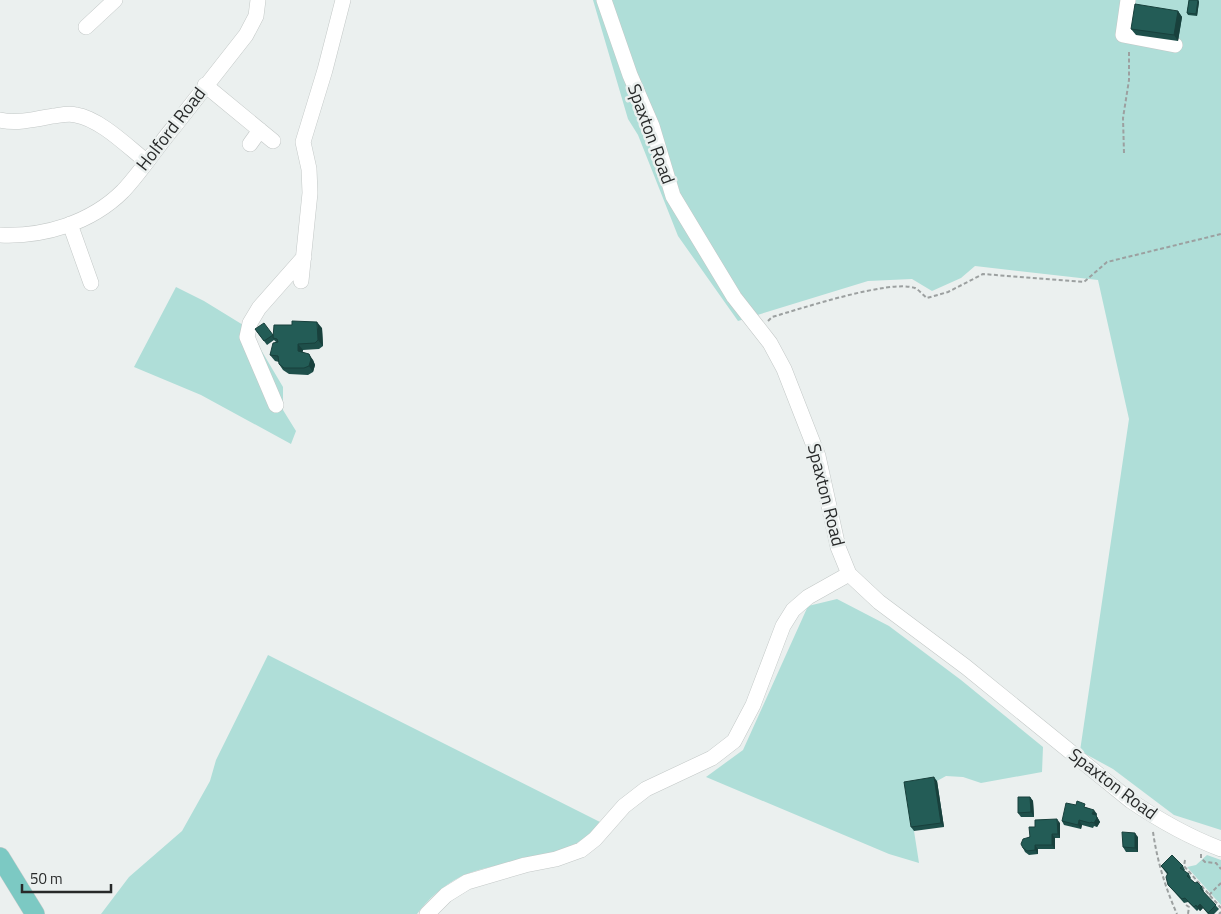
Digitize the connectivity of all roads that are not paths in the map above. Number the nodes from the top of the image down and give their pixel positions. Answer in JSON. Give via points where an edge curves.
{"nodes":[{"id":1,"x":116,"y":0,"type":"edge"},
{"id":2,"x":258,"y":0,"type":"edge"},
{"id":3,"x":343,"y":0,"type":"edge"},
{"id":4,"x":604,"y":0,"type":"edge"},
{"id":5,"x":1128,"y":0,"type":"edge"},
{"id":6,"x":86,"y":27,"type":"dead end"},
{"id":7,"x":1175,"y":45,"type":"edge"},
{"id":8,"x":205,"y":85,"type":"junction"},
{"id":9,"x":0,"y":120,"type":"edge"},
{"id":10,"x":260,"y":130,"type":"junction"},
{"id":11,"x":273,"y":141,"type":"dead end"},
{"id":12,"x":250,"y":144,"type":"dead end"},
{"id":13,"x":146,"y":161,"type":"junction"},
{"id":14,"x":70,"y":224,"type":"junction"},
{"id":15,"x":0,"y":235,"type":"edge"},
{"id":16,"x":304,"y":257,"type":"junction"},
{"id":17,"x":301,"y":281,"type":"dead end"},
{"id":18,"x":90,"y":284,"type":"dead end"},
{"id":19,"x":276,"y":405,"type":"dead end"},
{"id":20,"x":849,"y":574,"type":"junction"},
{"id":21,"x":1221,"y":849,"type":"edge"},
{"id":22,"x":0,"y":857,"type":"edge"},
{"id":23,"x":35,"y":914,"type":"edge"},
{"id":24,"x":427,"y":914,"type":"edge"}],
"edges":[{"from":1,"to":6,"type":"street","via":[[108,16]]},
{"from":2,"to":8,"type":"street","name":"Holford Road","via":[[256,16],[246,34]]},
{"from":3,"to":16,"type":"street","via":[[303,142],[310,193]]},
{"from":4,"to":20,"type":"street","name":"Spaxton Road","via":[[652,126],[673,196],[734,297],[770,343],[784,369],[818,456],[838,547]]},
{"from":5,"to":7,"type":"street","via":[[1124,35]]},
{"from":8,"to":10,"type":"street"},
{"from":8,"to":13,"type":"street","name":"Holford Road"},
{"from":9,"to":13,"type":"street","via":[[21,121],[65,114],[86,117]]},
{"from":10,"to":11,"type":"street"},
{"from":10,"to":12,"type":"street"},
{"from":13,"to":14,"type":"street","name":"Holford Road","via":[[108,203]]},
{"from":14,"to":15,"type":"street","name":"Holford Road","via":[[49,231]]},
{"from":14,"to":18,"type":"street"},
{"from":16,"to":17,"type":"street"},
{"from":16,"to":19,"type":"street","via":[[259,308],[250,323],[247,337]]},
{"from":20,"to":21,"type":"street","name":"Spaxton Road","via":[[879,602],[966,667],[1130,801]]},
{"from":20,"to":24,"type":"street","via":[[808,597],[793,610],[783,626],[754,705],[734,740],[712,758],[646,789],[624,806],[595,840],[581,850],[556,860],[525,865],[467,882],[446,895]]},
{"from":22,"to":23,"type":"main road"}]}
